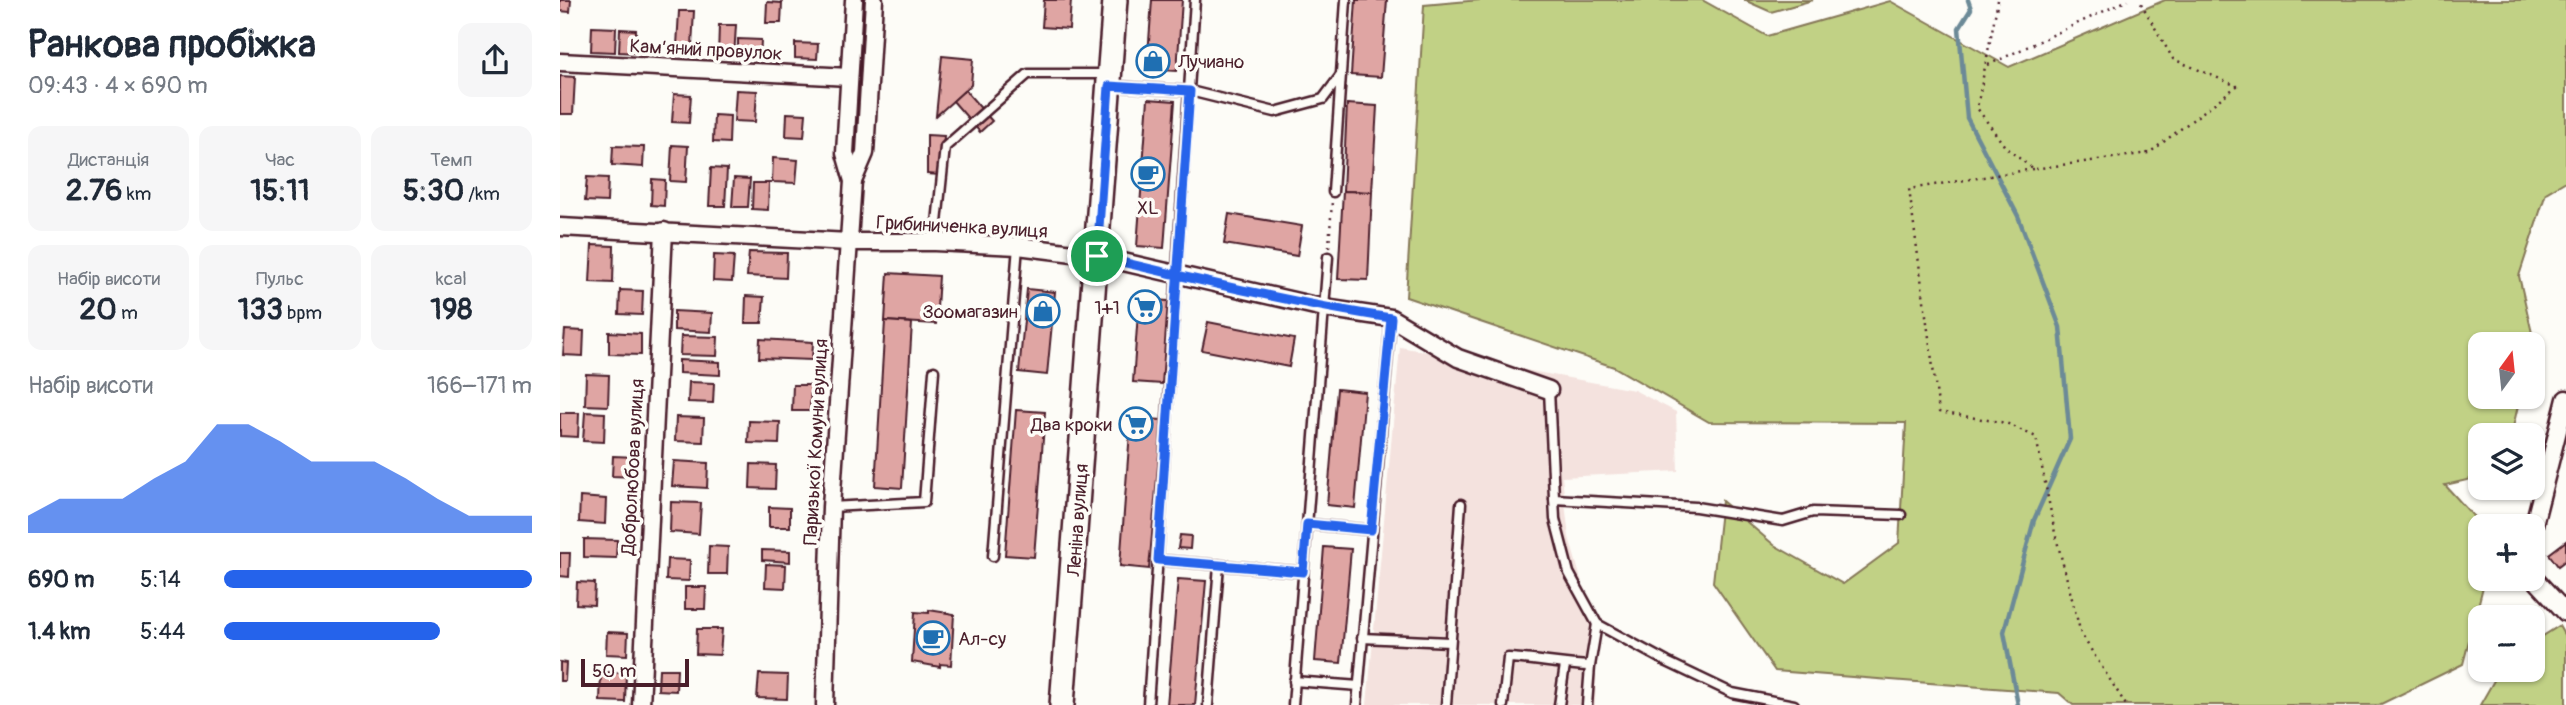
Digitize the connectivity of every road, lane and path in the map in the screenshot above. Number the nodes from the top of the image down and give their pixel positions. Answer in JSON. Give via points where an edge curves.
{"nodes":[{"id":1,"x":854,"y":0,"type":"edge"},
{"id":2,"x":874,"y":0,"type":"edge"},
{"id":3,"x":1115,"y":0,"type":"edge"},
{"id":4,"x":1195,"y":0,"type":"edge"},
{"id":5,"x":1346,"y":0,"type":"edge"},
{"id":6,"x":1998,"y":0,"type":"edge"},
{"id":7,"x":2128,"y":0,"type":"edge"},
{"id":8,"x":2138,"y":0,"type":"edge"},
{"id":9,"x":560,"y":62,"type":"edge"},
{"id":10,"x":1987,"y":65,"type":"junction"},
{"id":11,"x":1340,"y":75,"type":"junction"},
{"id":12,"x":849,"y":77,"type":"junction"},
{"id":13,"x":1110,"y":80,"type":"junction"},
{"id":14,"x":1190,"y":91,"type":"junction"},
{"id":15,"x":2033,"y":169,"type":"junction"},
{"id":16,"x":853,"y":181,"type":"junction"},
{"id":17,"x":1333,"y":192,"type":"joint"},
{"id":18,"x":560,"y":227,"type":"edge"},
{"id":19,"x":664,"y":232,"type":"junction"},
{"id":20,"x":849,"y":242,"type":"junction"},
{"id":21,"x":935,"y":242,"type":"junction"},
{"id":22,"x":1018,"y":246,"type":"junction"},
{"id":23,"x":1097,"y":256,"type":"junction"},
{"id":24,"x":1328,"y":257,"type":"joint"},
{"id":25,"x":1178,"y":275,"type":"junction"},
{"id":26,"x":1324,"y":308,"type":"junction"},
{"id":27,"x":1391,"y":318,"type":"junction"},
{"id":28,"x":934,"y":371,"type":"dead end"},
{"id":29,"x":1549,"y":390,"type":"joint"},
{"id":30,"x":2566,"y":399,"type":"edge"},
{"id":31,"x":1554,"y":499,"type":"junction"},
{"id":32,"x":1461,"y":504,"type":"dead end"},
{"id":33,"x":831,"y":507,"type":"junction"},
{"id":34,"x":2537,"y":514,"type":"edge"},
{"id":35,"x":1901,"y":515,"type":"dead end"},
{"id":36,"x":1307,"y":524,"type":"junction"},
{"id":37,"x":1371,"y":530,"type":"junction"},
{"id":38,"x":993,"y":556,"type":"dead end"},
{"id":39,"x":1158,"y":560,"type":"junction"},
{"id":40,"x":1219,"y":565,"type":"junction"},
{"id":41,"x":1303,"y":572,"type":"junction"},
{"id":42,"x":2545,"y":590,"type":"edge"},
{"id":43,"x":2566,"y":613,"type":"edge"},
{"id":44,"x":1597,"y":624,"type":"junction"},
{"id":45,"x":1362,"y":638,"type":"junction"},
{"id":46,"x":1450,"y":642,"type":"junction"},
{"id":47,"x":1565,"y":665,"type":"junction"},
{"id":48,"x":1590,"y":666,"type":"junction"},
{"id":49,"x":1294,"y":681,"type":"junction"},
{"id":50,"x":1359,"y":685,"type":"junction"},
{"id":51,"x":641,"y":705,"type":"edge"},
{"id":52,"x":825,"y":705,"type":"edge"},
{"id":53,"x":1062,"y":705,"type":"edge"},
{"id":54,"x":1148,"y":705,"type":"edge"},
{"id":55,"x":1208,"y":705,"type":"edge"},
{"id":56,"x":1293,"y":705,"type":"edge"},
{"id":57,"x":1357,"y":705,"type":"edge"},
{"id":58,"x":1446,"y":705,"type":"edge"},
{"id":59,"x":1503,"y":705,"type":"edge"},
{"id":60,"x":1559,"y":705,"type":"edge"},
{"id":61,"x":1587,"y":705,"type":"edge"},
{"id":62,"x":1794,"y":705,"type":"edge"},
{"id":63,"x":2126,"y":705,"type":"edge"}],
"edges":[{"from":1,"to":12,"type":"street","name":"Паризької Комуни вулиця"},
{"from":2,"to":16,"type":"street","name":"Паризької Комуни вулиця","via":[[865,153]]},
{"from":3,"to":13,"type":"main road","name":"Леніна вулиця"},
{"from":4,"to":14,"type":"lane"},
{"from":5,"to":11,"type":"lane"},
{"from":6,"to":10,"type":"path"},
{"from":7,"to":10,"type":"path"},
{"from":8,"to":15,"type":"path","via":[[2173,59],[2237,86],[2149,153]]},
{"from":9,"to":12,"type":"street","name":"Кам’яний провулок"},
{"from":10,"to":15,"type":"path","via":[[1977,108],[2006,148]]},
{"from":11,"to":14,"type":"lane","via":[[1322,99],[1275,112]]},
{"from":11,"to":17,"type":"lane"},
{"from":12,"to":16,"type":"street","name":"Паризької Комуни вулиця","via":[[845,153]]},
{"from":13,"to":14,"type":"lane"},
{"from":13,"to":21,"type":"lane","via":[[1028,74],[945,147]]},
{"from":13,"to":23,"type":"main road","name":"Леніна вулиця"},
{"from":14,"to":25,"type":"lane"},
{"from":15,"to":63,"type":"path","via":[[1909,189],[1940,412],[2006,423],[2036,437],[2081,634]]},
{"from":16,"to":20,"type":"street","name":"Паризької Комуни вулиця"},
{"from":17,"to":24,"type":"path"},
{"from":18,"to":19,"type":"street","name":"Грибиниченка вулиця"},
{"from":19,"to":20,"type":"street","name":"Грибиниченка вулиця"},
{"from":19,"to":51,"type":"street","name":"Добролюбова вулиця"},
{"from":20,"to":21,"type":"street","name":"Грибиниченка вулиця"},
{"from":20,"to":33,"type":"street","name":"Паризької Комуни вулиця"},
{"from":21,"to":22,"type":"street","name":"Грибиниченка вулиця"},
{"from":22,"to":23,"type":"street","name":"Грибиниченка вулиця"},
{"from":22,"to":38,"type":"lane"},
{"from":23,"to":25,"type":"street","name":"Грибиниченка вулиця"},
{"from":23,"to":53,"type":"main road","name":"Леніна вулиця"},
{"from":24,"to":26,"type":"lane"},
{"from":25,"to":26,"type":"street","name":"Грибиниченка вулиця"},
{"from":25,"to":39,"type":"lane"},
{"from":26,"to":27,"type":"street","name":"Грибиниченка вулиця"},
{"from":26,"to":36,"type":"lane"},
{"from":27,"to":29,"type":"street","name":"Грибиниченка вулиця","via":[[1458,358]]},
{"from":27,"to":37,"type":"lane"},
{"from":28,"to":33,"type":"lane","via":[[924,502]]},
{"from":29,"to":31,"type":"lane"},
{"from":30,"to":34,"type":"street"},
{"from":31,"to":35,"type":"lane","via":[[1696,507],[1783,521],[1813,512]]},
{"from":31,"to":44,"type":"lane","via":[[1569,573]]},
{"from":32,"to":46,"type":"lane"},
{"from":33,"to":52,"type":"street","name":"Паризької Комуни вулиця"},
{"from":36,"to":37,"type":"lane"},
{"from":36,"to":41,"type":"lane"},
{"from":37,"to":45,"type":"lane"},
{"from":39,"to":40,"type":"lane"},
{"from":39,"to":54,"type":"lane"},
{"from":40,"to":41,"type":"lane"},
{"from":40,"to":55,"type":"lane"},
{"from":41,"to":49,"type":"lane"},
{"from":42,"to":43,"type":"street"},
{"from":44,"to":48,"type":"lane"},
{"from":44,"to":62,"type":"lane","via":[[1732,693]]},
{"from":45,"to":46,"type":"lane"},
{"from":45,"to":50,"type":"lane"},
{"from":46,"to":58,"type":"lane"},
{"from":47,"to":48,"type":"lane"},
{"from":47,"to":59,"type":"lane","via":[[1508,658]]},
{"from":47,"to":60,"type":"lane"},
{"from":48,"to":61,"type":"lane"},
{"from":49,"to":50,"type":"lane"},
{"from":49,"to":56,"type":"lane"},
{"from":50,"to":57,"type":"lane"}]}
